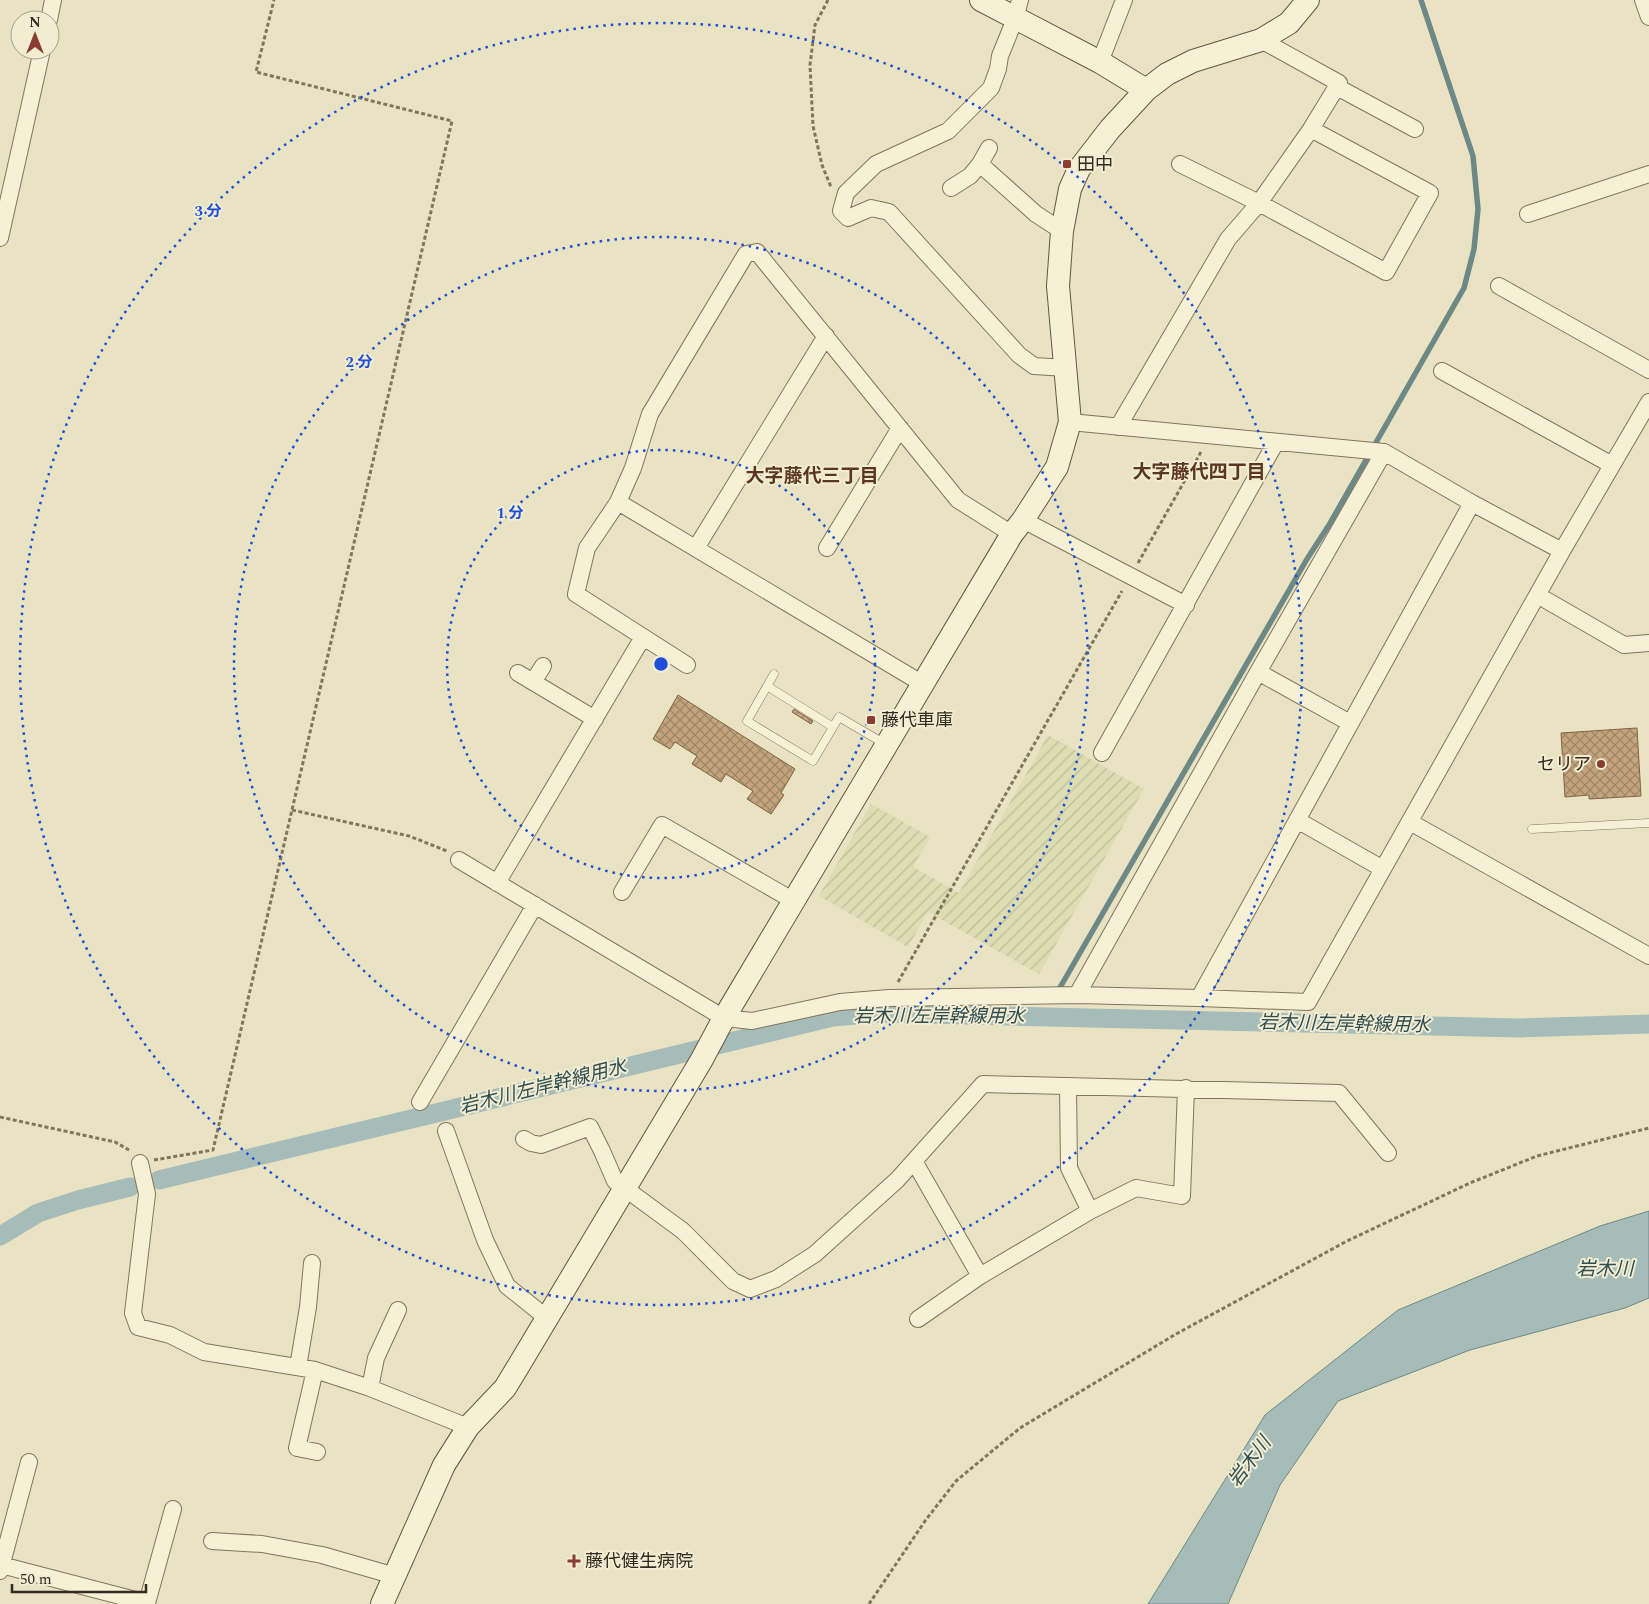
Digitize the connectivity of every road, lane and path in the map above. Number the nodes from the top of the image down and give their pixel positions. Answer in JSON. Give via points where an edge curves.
{"nodes":[{"id":1,"x":274,"y":0,"type":"edge"},
{"id":2,"x":828,"y":0,"type":"edge"},
{"id":3,"x":981,"y":0,"type":"edge"},
{"id":4,"x":1124,"y":0,"type":"edge"},
{"id":5,"x":1308,"y":0,"type":"edge"},
{"id":6,"x":1018,"y":9,"type":"edge"},
{"id":7,"x":1261,"y":40,"type":"junction"},
{"id":8,"x":40,"y":60,"type":"edge"},
{"id":9,"x":1100,"y":62,"type":"junction"},
{"id":10,"x":1336,"y":87,"type":"junction"},
{"id":11,"x":1146,"y":90,"type":"junction"},
{"id":12,"x":1415,"y":128,"type":"dead end"},
{"id":13,"x":1311,"y":129,"type":"junction"},
{"id":14,"x":989,"y":148,"type":"dead end"},
{"id":15,"x":980,"y":164,"type":"junction"},
{"id":16,"x":1180,"y":164,"type":"dead end"},
{"id":17,"x":1649,"y":174,"type":"edge"},
{"id":18,"x":951,"y":188,"type":"dead end"},
{"id":19,"x":1259,"y":203,"type":"junction"},
{"id":20,"x":841,"y":211,"type":"junction"},
{"id":21,"x":1528,"y":214,"type":"dead end"},
{"id":22,"x":1062,"y":231,"type":"junction"},
{"id":23,"x":0,"y":238,"type":"edge"},
{"id":24,"x":1499,"y":286,"type":"dead end"},
{"id":25,"x":826,"y":336,"type":"junction"},
{"id":26,"x":1066,"y":368,"type":"junction"},
{"id":27,"x":1442,"y":370,"type":"dead end"},
{"id":28,"x":1649,"y":370,"type":"edge"},
{"id":29,"x":1648,"y":404,"type":"edge"},
{"id":30,"x":1070,"y":422,"type":"junction"},
{"id":31,"x":1118,"y":427,"type":"junction"},
{"id":32,"x":900,"y":428,"type":"junction"},
{"id":33,"x":1210,"y":436,"type":"junction"},
{"id":34,"x":1276,"y":442,"type":"junction"},
{"id":35,"x":1374,"y":452,"type":"junction"},
{"id":36,"x":1612,"y":466,"type":"junction"},
{"id":37,"x":618,"y":502,"type":"junction"},
{"id":38,"x":1472,"y":503,"type":"junction"},
{"id":39,"x":1018,"y":527,"type":"junction"},
{"id":40,"x":696,"y":548,"type":"junction"},
{"id":41,"x":827,"y":548,"type":"dead end"},
{"id":42,"x":1562,"y":551,"type":"junction"},
{"id":43,"x":1131,"y":576,"type":"junction"},
{"id":44,"x":1546,"y":600,"type":"dead end"},
{"id":45,"x":1186,"y":604,"type":"junction"},
{"id":46,"x":643,"y":637,"type":"junction"},
{"id":47,"x":1649,"y":643,"type":"edge"},
{"id":48,"x":687,"y":665,"type":"dead end"},
{"id":49,"x":544,"y":666,"type":"dead end"},
{"id":50,"x":1258,"y":672,"type":"junction"},
{"id":51,"x":518,"y":673,"type":"dead end"},
{"id":52,"x":774,"y":674,"type":"dead end"},
{"id":53,"x":533,"y":682,"type":"junction"},
{"id":54,"x":923,"y":684,"type":"junction"},
{"id":55,"x":767,"y":686,"type":"junction"},
{"id":56,"x":595,"y":719,"type":"junction"},
{"id":57,"x":1350,"y":723,"type":"junction"},
{"id":58,"x":833,"y":727,"type":"junction"},
{"id":59,"x":887,"y":745,"type":"junction"},
{"id":60,"x":1102,"y":753,"type":"dead end"},
{"id":61,"x":292,"y":810,"type":"junction"},
{"id":62,"x":1298,"y":820,"type":"junction"},
{"id":63,"x":1410,"y":822,"type":"junction"},
{"id":64,"x":1649,"y":822,"type":"edge"},
{"id":65,"x":1532,"y":829,"type":"dead end"},
{"id":66,"x":459,"y":860,"type":"joint"},
{"id":67,"x":1383,"y":869,"type":"junction"},
{"id":68,"x":497,"y":883,"type":"junction"},
{"id":69,"x":622,"y":892,"type":"dead end"},
{"id":70,"x":794,"y":901,"type":"junction"},
{"id":71,"x":535,"y":905,"type":"junction"},
{"id":72,"x":1649,"y":956,"type":"edge"},
{"id":73,"x":1077,"y":995,"type":"junction"},
{"id":74,"x":889,"y":998,"type":"junction"},
{"id":75,"x":1199,"y":998,"type":"junction"},
{"id":76,"x":724,"y":1018,"type":"junction"},
{"id":77,"x":1068,"y":1086,"type":"junction"},
{"id":78,"x":1186,"y":1088,"type":"junction"},
{"id":79,"x":420,"y":1102,"type":"dead end"},
{"id":80,"x":0,"y":1117,"type":"edge"},
{"id":81,"x":1649,"y":1128,"type":"edge"},
{"id":82,"x":446,"y":1131,"type":"dead end"},
{"id":83,"x":524,"y":1139,"type":"dead end"},
{"id":84,"x":1388,"y":1153,"type":"dead end"},
{"id":85,"x":914,"y":1161,"type":"junction"},
{"id":86,"x":140,"y":1163,"type":"junction"},
{"id":87,"x":625,"y":1188,"type":"junction"},
{"id":88,"x":1090,"y":1211,"type":"junction"},
{"id":89,"x":312,"y":1263,"type":"dead end"},
{"id":90,"x":980,"y":1276,"type":"junction"},
{"id":91,"x":398,"y":1310,"type":"dead end"},
{"id":92,"x":548,"y":1319,"type":"junction"},
{"id":93,"x":918,"y":1319,"type":"dead end"},
{"id":94,"x":298,"y":1367,"type":"junction"},
{"id":95,"x":315,"y":1370,"type":"junction"},
{"id":96,"x":370,"y":1388,"type":"junction"},
{"id":97,"x":468,"y":1427,"type":"junction"},
{"id":98,"x":317,"y":1452,"type":"dead end"},
{"id":99,"x":29,"y":1462,"type":"dead end"},
{"id":100,"x":173,"y":1509,"type":"dead end"},
{"id":101,"x":212,"y":1542,"type":"dead end"},
{"id":102,"x":1,"y":1568,"type":"edge"},
{"id":103,"x":394,"y":1576,"type":"junction"},
{"id":104,"x":382,"y":1604,"type":"edge"},
{"id":105,"x":869,"y":1604,"type":"edge"}],
"edges":[{"from":1,"to":61,"type":"path","via":[[256,72],[452,121]]},
{"from":2,"to":20,"type":"path","via":[[815,25],[810,65],[813,126],[822,165]]},
{"from":3,"to":6,"type":"street"},
{"from":4,"to":9,"type":"street"},
{"from":5,"to":7,"type":"street","via":[[1289,23]]},
{"from":6,"to":9,"type":"street"},
{"from":6,"to":20,"type":"street","via":[[991,88],[948,132],[876,164],[846,193]]},
{"from":7,"to":10,"type":"street","via":[[1339,83]]},
{"from":7,"to":11,"type":"street","via":[[1193,62]]},
{"from":8,"to":23,"type":"street"},
{"from":9,"to":11,"type":"street"},
{"from":10,"to":12,"type":"street"},
{"from":10,"to":13,"type":"street"},
{"from":11,"to":22,"type":"street","via":[[1110,129],[1079,170],[1070,189]]},
{"from":13,"to":19,"type":"street"},
{"from":13,"to":19,"type":"street","via":[[1430,193],[1386,272]]},
{"from":14,"to":15,"type":"street"},
{"from":15,"to":18,"type":"street","via":[[970,176]]},
{"from":15,"to":22,"type":"street","via":[[1036,214]]},
{"from":16,"to":19,"type":"street"},
{"from":17,"to":21,"type":"street"},
{"from":19,"to":31,"type":"street","via":[[1228,240]]},
{"from":20,"to":26,"type":"street","via":[[848,218],[871,208],[889,212],[1020,355],[1034,366]]},
{"from":22,"to":26,"type":"street","via":[[1058,286]]},
{"from":24,"to":28,"type":"street"},
{"from":25,"to":32,"type":"street"},
{"from":25,"to":37,"type":"street","via":[[757,252],[746,254],[650,414],[634,468]]},
{"from":25,"to":40,"type":"street"},
{"from":26,"to":30,"type":"street"},
{"from":27,"to":36,"type":"street"},
{"from":29,"to":36,"type":"street"},
{"from":30,"to":31,"type":"street"},
{"from":30,"to":39,"type":"street","via":[[1057,467]]},
{"from":31,"to":33,"type":"street"},
{"from":32,"to":39,"type":"street","via":[[958,500]]},
{"from":32,"to":41,"type":"street"},
{"from":33,"to":34,"type":"street"},
{"from":33,"to":43,"type":"path"},
{"from":34,"to":35,"type":"street"},
{"from":34,"to":45,"type":"street"},
{"from":35,"to":38,"type":"street"},
{"from":35,"to":50,"type":"street"},
{"from":36,"to":42,"type":"street"},
{"from":37,"to":40,"type":"street"},
{"from":37,"to":46,"type":"street","via":[[587,548],[576,594]]},
{"from":38,"to":42,"type":"street"},
{"from":38,"to":57,"type":"street"},
{"from":39,"to":43,"type":"street"},
{"from":39,"to":54,"type":"street"},
{"from":40,"to":54,"type":"street"},
{"from":42,"to":63,"type":"street"},
{"from":43,"to":45,"type":"street"},
{"from":43,"to":74,"type":"path"},
{"from":44,"to":47,"type":"street","via":[[1624,645]]},
{"from":45,"to":60,"type":"street"},
{"from":46,"to":48,"type":"street"},
{"from":46,"to":56,"type":"street"},
{"from":49,"to":53,"type":"street"},
{"from":50,"to":57,"type":"street"},
{"from":50,"to":73,"type":"street"},
{"from":51,"to":53,"type":"street"},
{"from":52,"to":55,"type":"lane"},
{"from":53,"to":56,"type":"street"},
{"from":54,"to":59,"type":"street"},
{"from":55,"to":58,"type":"lane"},
{"from":55,"to":58,"type":"lane","via":[[747,721],[813,761]]},
{"from":56,"to":68,"type":"street"},
{"from":57,"to":62,"type":"street"},
{"from":58,"to":59,"type":"lane","via":[[839,717]]},
{"from":59,"to":70,"type":"street"},
{"from":61,"to":66,"type":"path","via":[[409,836],[450,852]]},
{"from":61,"to":86,"type":"path","via":[[213,1150]]},
{"from":62,"to":67,"type":"street"},
{"from":62,"to":75,"type":"street"},
{"from":63,"to":67,"type":"street"},
{"from":63,"to":72,"type":"street"},
{"from":64,"to":65,"type":"lane"},
{"from":66,"to":68,"type":"street"},
{"from":67,"to":75,"type":"street","via":[[1308,1002]]},
{"from":68,"to":71,"type":"street"},
{"from":69,"to":70,"type":"street","via":[[662,825]]},
{"from":70,"to":76,"type":"street"},
{"from":71,"to":76,"type":"street"},
{"from":71,"to":79,"type":"street"},
{"from":73,"to":74,"type":"street"},
{"from":73,"to":75,"type":"street"},
{"from":74,"to":76,"type":"street","via":[[840,1002],[752,1021]]},
{"from":76,"to":87,"type":"street"},
{"from":77,"to":78,"type":"street"},
{"from":77,"to":85,"type":"street","via":[[983,1084]]},
{"from":77,"to":88,"type":"street","via":[[1069,1168]]},
{"from":78,"to":84,"type":"street","via":[[1339,1093]]},
{"from":78,"to":88,"type":"street","via":[[1182,1196],[1136,1188]]},
{"from":80,"to":86,"type":"path","via":[[115,1142],[131,1152]]},
{"from":81,"to":105,"type":"path","via":[[1537,1156],[1470,1183],[1347,1241],[1176,1334],[1020,1428],[956,1481]]},
{"from":82,"to":92,"type":"street","via":[[485,1240],[507,1286]]},
{"from":83,"to":87,"type":"street","via":[[541,1145],[590,1127],[615,1181]]},
{"from":85,"to":87,"type":"street","via":[[815,1254],[776,1279],[750,1289],[733,1281],[683,1231]]},
{"from":85,"to":90,"type":"street"},
{"from":86,"to":94,"type":"street","via":[[147,1194],[133,1313],[138,1327],[170,1335],[204,1352]]},
{"from":87,"to":92,"type":"street"},
{"from":88,"to":90,"type":"street"},
{"from":89,"to":94,"type":"street"},
{"from":90,"to":93,"type":"street"},
{"from":91,"to":96,"type":"street","via":[[376,1358]]},
{"from":92,"to":97,"type":"street","via":[[505,1388]]},
{"from":94,"to":95,"type":"street"},
{"from":95,"to":96,"type":"street"},
{"from":95,"to":98,"type":"street","via":[[297,1448]]},
{"from":96,"to":97,"type":"street"},
{"from":97,"to":103,"type":"street","via":[[444,1465]]},
{"from":99,"to":102,"type":"street"},
{"from":100,"to":102,"type":"street","via":[[147,1602]]},
{"from":101,"to":103,"type":"street","via":[[262,1544],[322,1555]]},
{"from":103,"to":104,"type":"street"}]}
